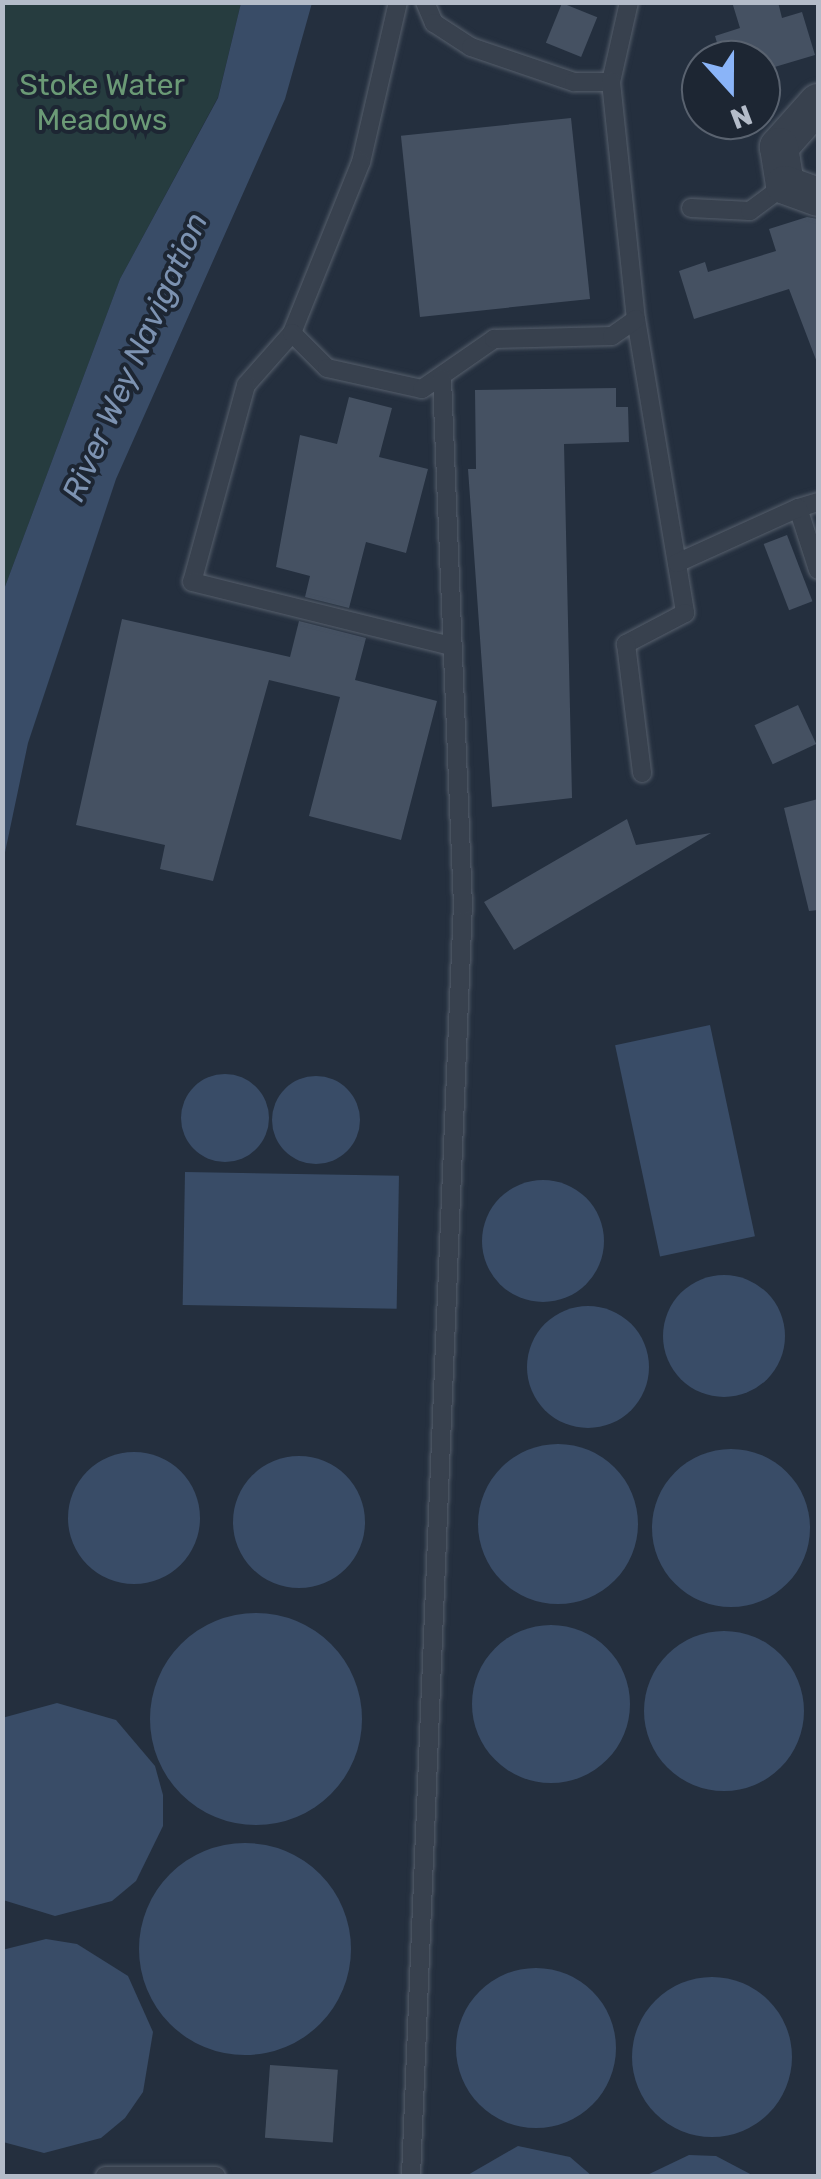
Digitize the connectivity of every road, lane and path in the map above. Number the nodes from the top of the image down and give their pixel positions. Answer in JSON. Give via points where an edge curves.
{"nodes":[{"id":1,"x":398,"y":2,"type":"edge"},
{"id":2,"x":425,"y":2,"type":"edge"},
{"id":3,"x":629,"y":2,"type":"edge"},
{"id":4,"x":610,"y":82,"type":"junction"},
{"id":5,"x":818,"y":104,"type":"edge"},
{"id":6,"x":802,"y":191,"type":"edge"},
{"id":7,"x":691,"y":208,"type":"dead end"},
{"id":8,"x":636,"y":318,"type":"junction"},
{"id":9,"x":292,"y":333,"type":"junction"},
{"id":10,"x":442,"y":378,"type":"junction"},
{"id":11,"x":818,"y":502,"type":"edge"},
{"id":12,"x":798,"y":508,"type":"junction"},
{"id":13,"x":677,"y":563,"type":"junction"},
{"id":14,"x":818,"y":570,"type":"edge"},
{"id":15,"x":450,"y":646,"type":"junction"},
{"id":16,"x":642,"y":773,"type":"dead end"},
{"id":17,"x":104,"y":2176,"type":"edge"},
{"id":18,"x":216,"y":2176,"type":"edge"},
{"id":19,"x":412,"y":2176,"type":"edge"}],
"edges":[{"from":1,"to":9,"type":"lane","via":[[360,162]]},
{"from":2,"to":4,"type":"lane","via":[[434,23],[471,47],[574,82]]},
{"from":3,"to":4,"type":"lane"},
{"from":4,"to":8,"type":"lane"},
{"from":5,"to":6,"type":"street","via":[[779,147]]},
{"from":6,"to":7,"type":"lane","via":[[750,211]]},
{"from":8,"to":10,"type":"lane","via":[[612,336],[494,339]]},
{"from":8,"to":13,"type":"lane"},
{"from":9,"to":10,"type":"lane","via":[[327,368],[401,389]]},
{"from":9,"to":15,"type":"lane","via":[[246,385],[192,582]]},
{"from":10,"to":15,"type":"lane"},
{"from":11,"to":12,"type":"lane"},
{"from":12,"to":13,"type":"lane"},
{"from":12,"to":14,"type":"lane"},
{"from":13,"to":16,"type":"lane","via":[[686,613],[626,644]]},
{"from":15,"to":19,"type":"lane","via":[[460,1038]]},
{"from":17,"to":18,"type":"lane"}]}
